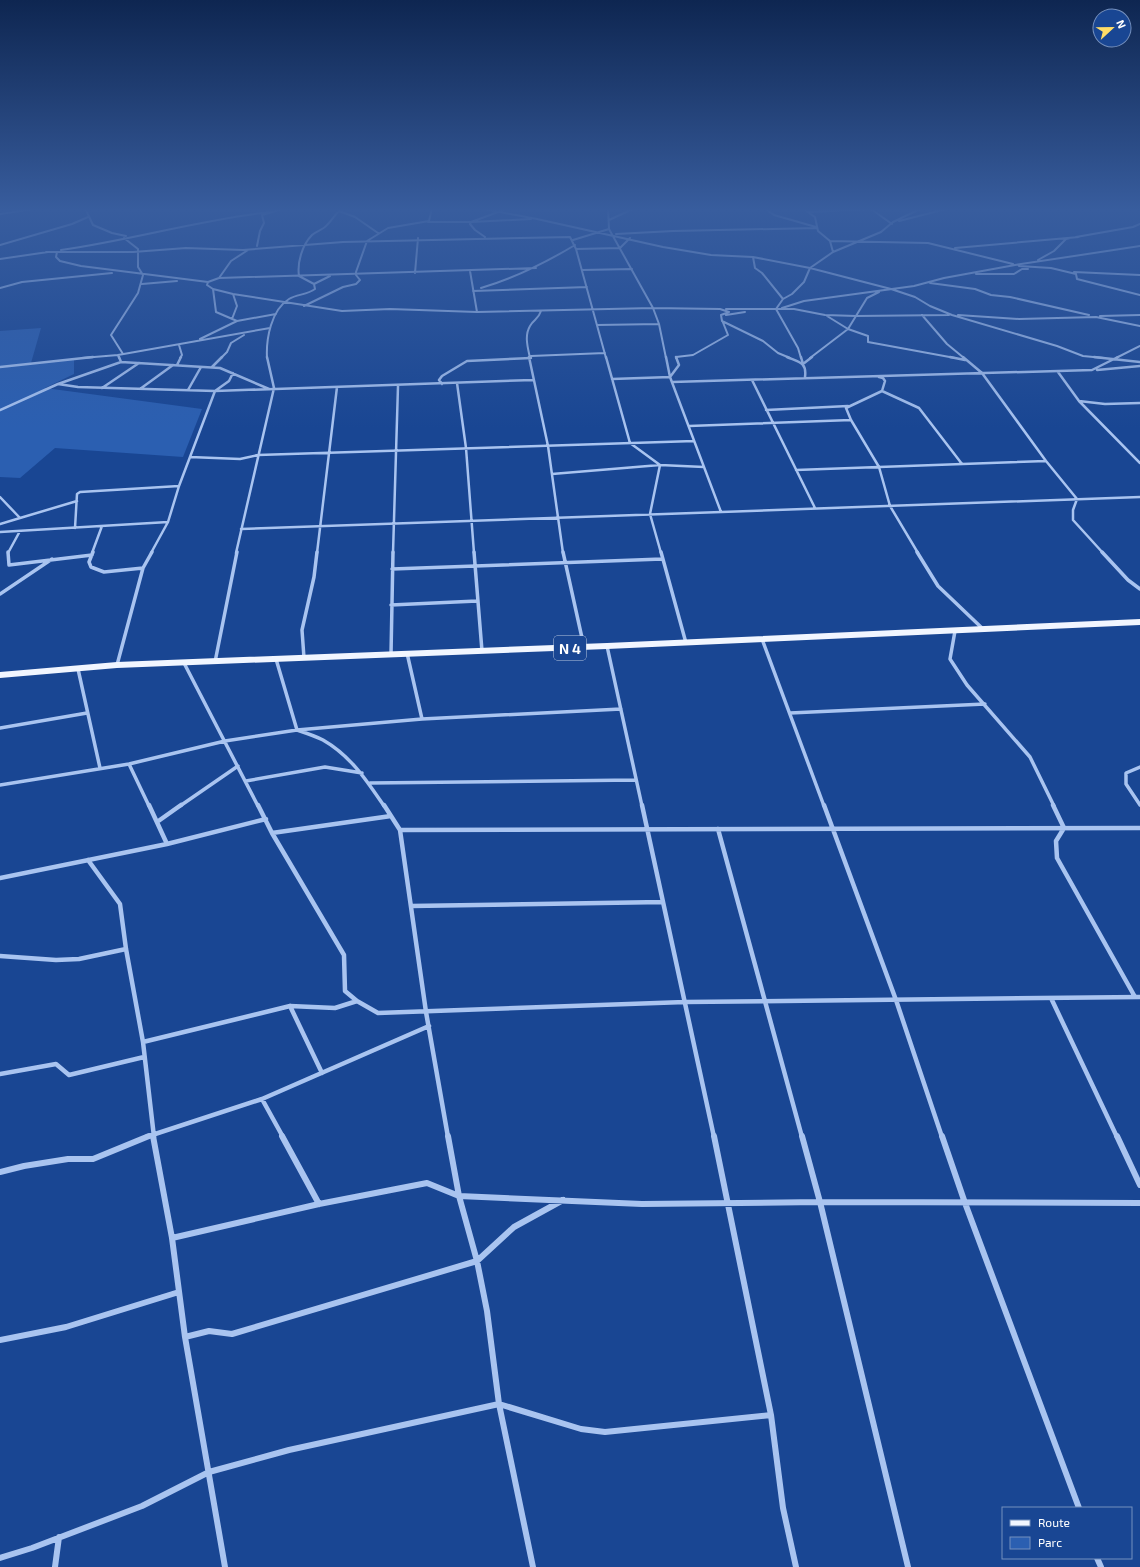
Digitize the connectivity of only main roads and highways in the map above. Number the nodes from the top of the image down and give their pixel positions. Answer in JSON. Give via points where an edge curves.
{"nodes":[{"id":1,"x":1140,"y":622,"type":"edge"},
{"id":2,"x":0,"y":675,"type":"edge"}],
"edges":[{"from":1,"to":2,"type":"main road","number":"N 4","via":[[117,665]]}]}
